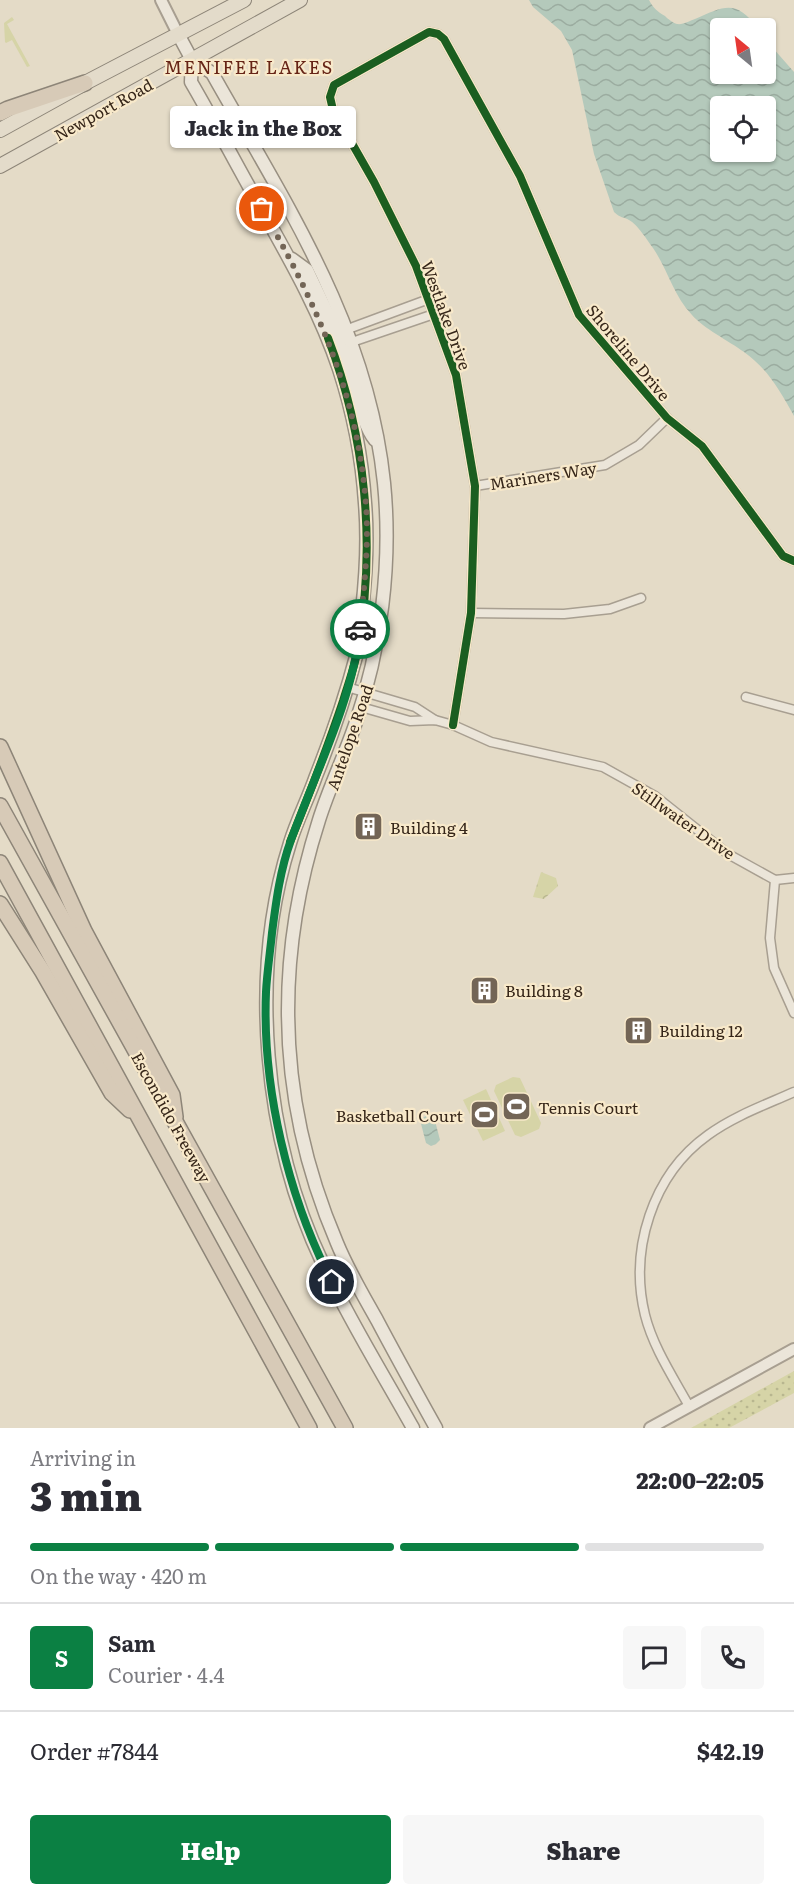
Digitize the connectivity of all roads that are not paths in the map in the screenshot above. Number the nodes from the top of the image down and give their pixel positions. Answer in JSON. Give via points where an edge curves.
{"nodes":[{"id":1,"x":161,"y":0,"type":"edge"},
{"id":2,"x":244,"y":0,"type":"edge"},
{"id":3,"x":300,"y":0,"type":"edge"},
{"id":4,"x":178,"y":34,"type":"junction"},
{"id":5,"x":438,"y":34,"type":"joint"},
{"id":6,"x":192,"y":60,"type":"junction"},
{"id":7,"x":85,"y":83,"type":"junction"},
{"id":8,"x":0,"y":113,"type":"edge"},
{"id":9,"x":0,"y":130,"type":"edge"},
{"id":10,"x":0,"y":166,"type":"edge"},
{"id":11,"x":289,"y":257,"type":"junction"},
{"id":12,"x":429,"y":299,"type":"junction"},
{"id":13,"x":434,"y":314,"type":"junction"},
{"id":14,"x":348,"y":329,"type":"junction"},
{"id":15,"x":328,"y":338,"type":"junction"},
{"id":16,"x":352,"y":342,"type":"junction"},
{"id":17,"x":667,"y":418,"type":"junction"},
{"id":18,"x":379,"y":446,"type":"junction"},
{"id":19,"x":475,"y":486,"type":"junction"},
{"id":20,"x":794,"y":561,"type":"edge"},
{"id":21,"x":641,"y":598,"type":"dead end"},
{"id":22,"x":471,"y":612,"type":"junction"},
{"id":23,"x":347,"y":687,"type":"junction"},
{"id":24,"x":366,"y":692,"type":"junction"},
{"id":25,"x":746,"y":697,"type":"dead end"},
{"id":26,"x":361,"y":707,"type":"junction"},
{"id":27,"x":794,"y":710,"type":"edge"},
{"id":28,"x":435,"y":720,"type":"junction"},
{"id":29,"x":453,"y":725,"type":"junction"},
{"id":30,"x":0,"y":747,"type":"edge"},
{"id":31,"x":0,"y":806,"type":"edge"},
{"id":32,"x":0,"y":863,"type":"edge"},
{"id":33,"x":794,"y":878,"type":"edge"},
{"id":34,"x":775,"y":879,"type":"junction"},
{"id":35,"x":0,"y":904,"type":"edge"},
{"id":36,"x":794,"y":1013,"type":"edge"},
{"id":37,"x":794,"y":1092,"type":"edge"},
{"id":38,"x":143,"y":1122,"type":"junction"},
{"id":39,"x":177,"y":1126,"type":"junction"},
{"id":40,"x":794,"y":1349,"type":"edge"},
{"id":41,"x":689,"y":1406,"type":"junction"},
{"id":42,"x":309,"y":1428,"type":"edge"},
{"id":43,"x":345,"y":1428,"type":"edge"},
{"id":44,"x":413,"y":1428,"type":"edge"},
{"id":45,"x":436,"y":1428,"type":"edge"},
{"id":46,"x":650,"y":1428,"type":"edge"}],
"edges":[{"from":1,"to":4,"type":"street","name":"Antelope Road"},
{"from":2,"to":4,"type":"main road","name":"Newport Road"},
{"from":3,"to":6,"type":"main road","name":"Newport Road"},
{"from":4,"to":6,"type":"main road","name":"Antelope Road"},
{"from":4,"to":7,"type":"main road","name":"Newport Road"},
{"from":5,"to":12,"type":"street","name":"Westlake Drive","via":[[429,32],[334,85],[330,97],[333,110],[399,231]]},
{"from":5,"to":17,"type":"street","name":"Shoreline Drive","via":[[520,176],[579,315]]},
{"from":6,"to":10,"type":"main road","name":"Newport Road"},
{"from":6,"to":11,"type":"main road","name":"Antelope Road","via":[[191,82]]},
{"from":6,"to":14,"type":"main road","name":"Antelope Road","via":[[212,73],[312,252]]},
{"from":7,"to":8,"type":"highway"},
{"from":7,"to":9,"type":"main road","name":"Newport Road"},
{"from":11,"to":15,"type":"main road","name":"Antelope Road"},
{"from":11,"to":16,"type":"main road","via":[[307,270],[335,329]]},
{"from":12,"to":13,"type":"street","name":"Westlake Drive"},
{"from":12,"to":14,"type":"street"},
{"from":13,"to":16,"type":"street"},
{"from":13,"to":19,"type":"street","name":"Westlake Drive","via":[[456,375]]},
{"from":14,"to":16,"type":"main road","name":"Antelope Road"},
{"from":15,"to":18,"type":"main road","via":[[345,355],[368,432]]},
{"from":15,"to":23,"type":"main road","name":"Antelope Road","via":[[352,415],[366,506],[358,650]]},
{"from":16,"to":18,"type":"main road","name":"Antelope Road"},
{"from":17,"to":19,"type":"street","name":"Mariners Way","via":[[639,445],[605,465]]},
{"from":17,"to":20,"type":"street","name":"Shoreline Drive","via":[[702,446],[783,556]]},
{"from":18,"to":24,"type":"main road","name":"Antelope Road","via":[[386,565],[382,612]]},
{"from":19,"to":22,"type":"street","name":"Westlake Drive"},
{"from":21,"to":22,"type":"street","via":[[610,609],[564,614]]},
{"from":22,"to":29,"type":"street","name":"Westlake Drive"},
{"from":23,"to":24,"type":"street","name":"Stillwater Drive"},
{"from":23,"to":44,"type":"main road","name":"Antelope Road","via":[[290,842],[277,895],[266,993],[270,1065],[284,1152],[306,1225],[322,1263]]},
{"from":24,"to":26,"type":"main road","name":"Antelope Road"},
{"from":24,"to":28,"type":"street","name":"Stillwater Drive","via":[[415,706]]},
{"from":25,"to":27,"type":"street"},
{"from":26,"to":28,"type":"street","name":"Stillwater Drive","via":[[410,721]]},
{"from":26,"to":45,"type":"main road","name":"Antelope Road","via":[[320,815],[301,884],[287,997],[291,1080],[304,1147],[337,1245]]},
{"from":28,"to":29,"type":"street","name":"Stillwater Drive"},
{"from":29,"to":34,"type":"street","name":"Stillwater Drive","via":[[490,742],[603,767],[655,796],[728,854]]},
{"from":30,"to":39,"type":"highway","via":[[84,931],[172,1095]]},
{"from":31,"to":39,"type":"highway","name":"Escondido Freeway"},
{"from":32,"to":38,"type":"highway","name":"Escondido Freeway"},
{"from":33,"to":34,"type":"street"},
{"from":34,"to":36,"type":"street","via":[[770,938],[774,968]]},
{"from":35,"to":38,"type":"highway","via":[[112,1093]]},
{"from":37,"to":41,"type":"street","via":[[735,1118],[707,1136],[682,1159],[649,1214],[641,1249],[640,1286],[645,1316]]},
{"from":38,"to":42,"type":"highway","name":"Escondido Freeway"},
{"from":39,"to":43,"type":"highway","name":"Escondido Freeway"},
{"from":40,"to":41,"type":"street"},
{"from":41,"to":46,"type":"street"}]}
